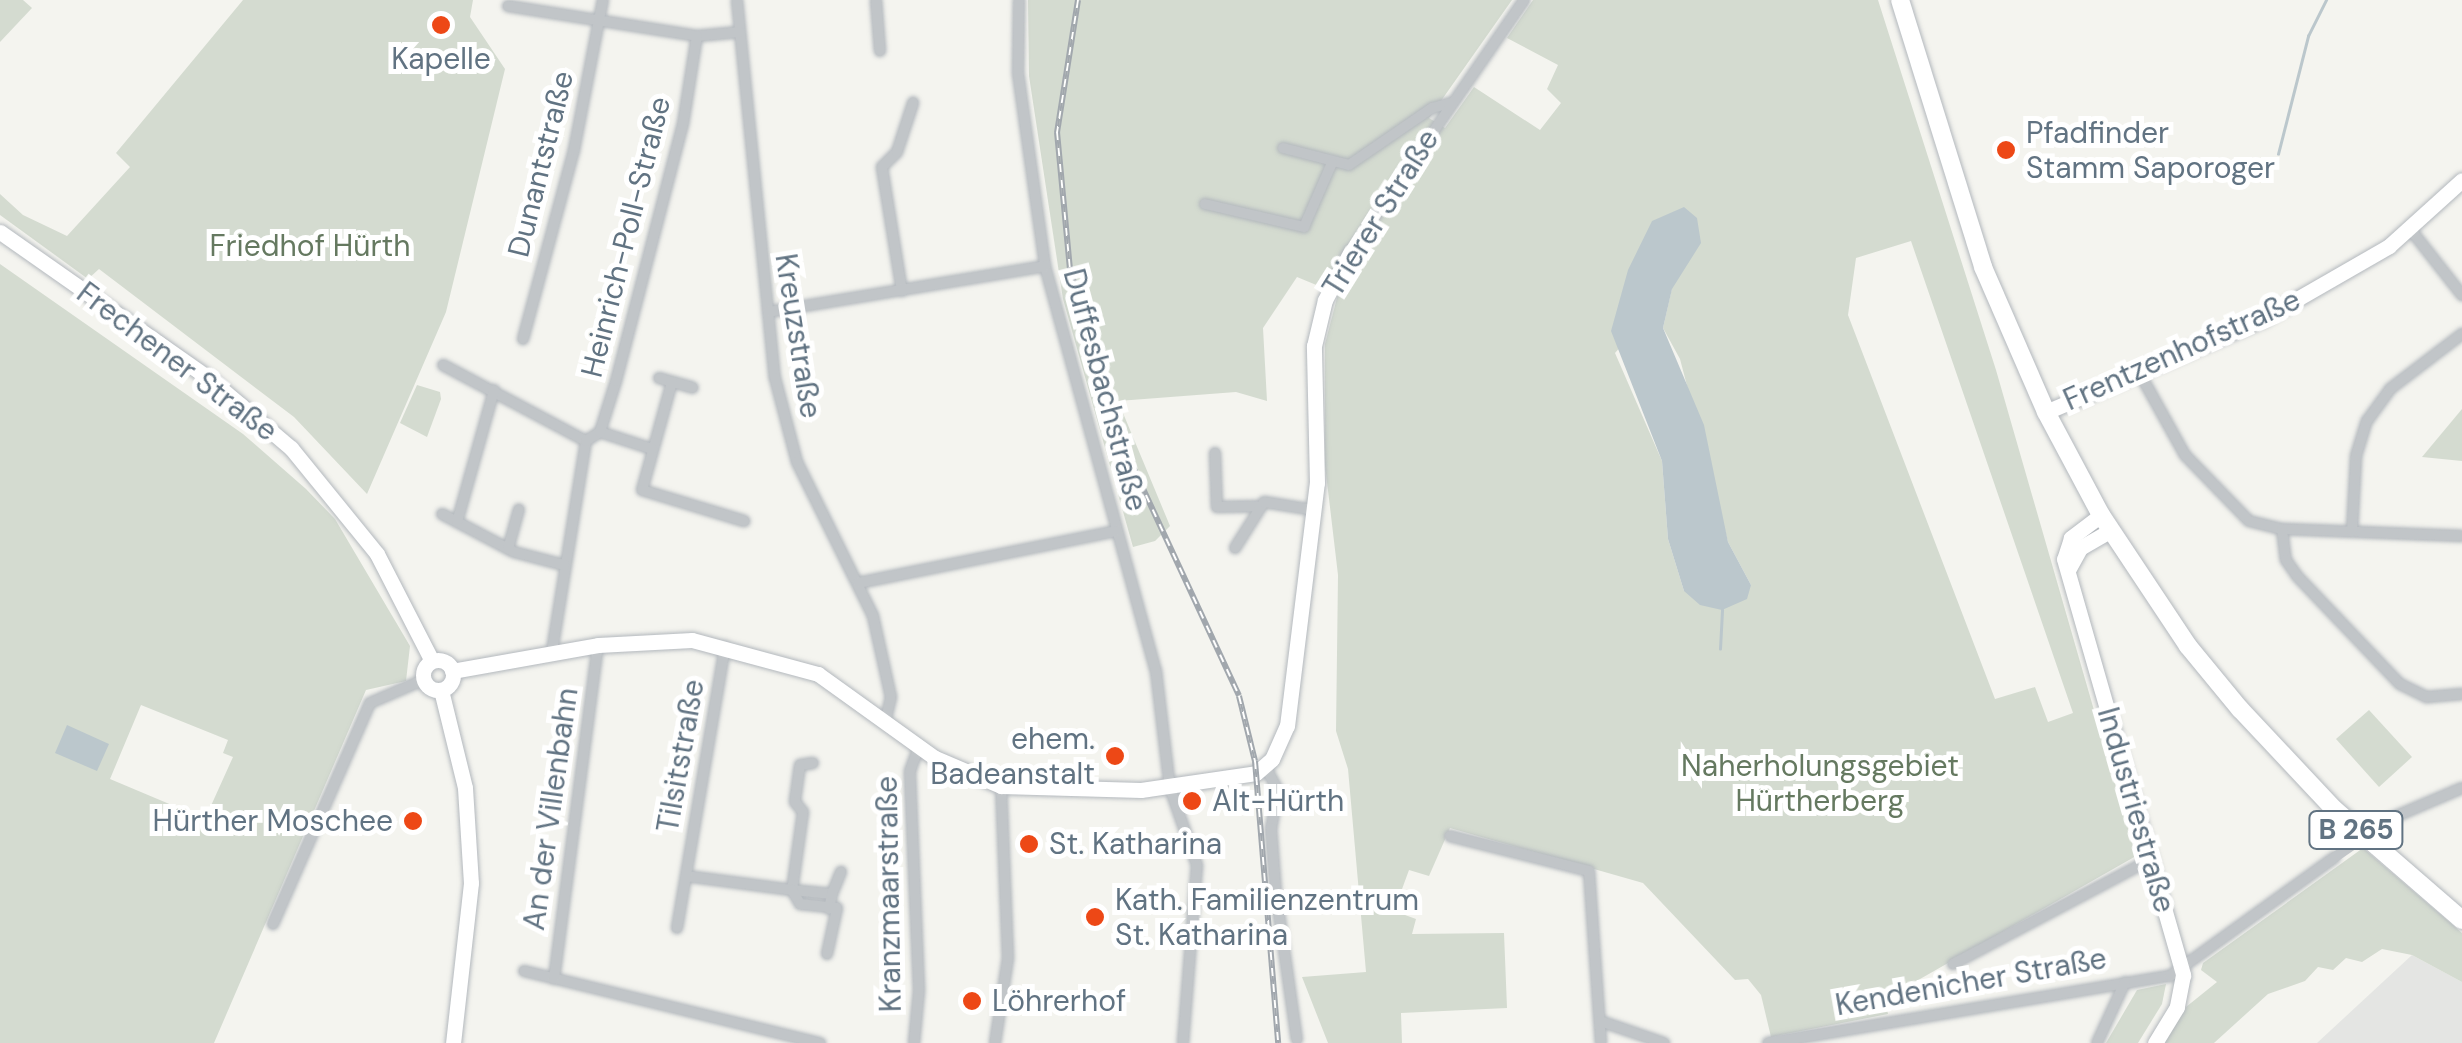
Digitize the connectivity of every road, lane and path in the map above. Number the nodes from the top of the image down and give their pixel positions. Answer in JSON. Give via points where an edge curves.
{"nodes":[{"id":1,"x":603,"y":0,"type":"edge"},
{"id":2,"x":737,"y":0,"type":"edge"},
{"id":3,"x":876,"y":0,"type":"edge"},
{"id":4,"x":1019,"y":0,"type":"edge"},
{"id":5,"x":1524,"y":0,"type":"edge"},
{"id":6,"x":1900,"y":0,"type":"edge"},
{"id":7,"x":1909,"y":0,"type":"edge"},
{"id":8,"x":508,"y":6,"type":"dead end"},
{"id":9,"x":600,"y":16,"type":"junction"},
{"id":10,"x":740,"y":32,"type":"junction"},
{"id":11,"x":696,"y":36,"type":"junction"},
{"id":12,"x":880,"y":51,"type":"dead end"},
{"id":13,"x":1925,"y":86,"type":"junction"},
{"id":14,"x":913,"y":102,"type":"dead end"},
{"id":15,"x":1451,"y":103,"type":"junction"},
{"id":16,"x":1283,"y":148,"type":"dead end"},
{"id":17,"x":1332,"y":163,"type":"junction"},
{"id":18,"x":2462,"y":180,"type":"edge"},
{"id":19,"x":1205,"y":204,"type":"dead end"},
{"id":20,"x":2411,"y":230,"type":"junction"},
{"id":21,"x":0,"y":232,"type":"edge"},
{"id":22,"x":1351,"y":251,"type":"joint"},
{"id":23,"x":1045,"y":266,"type":"junction"},
{"id":24,"x":902,"y":291,"type":"junction"},
{"id":25,"x":2462,"y":295,"type":"edge"},
{"id":26,"x":768,"y":312,"type":"junction"},
{"id":27,"x":2462,"y":334,"type":"edge"},
{"id":28,"x":523,"y":339,"type":"dead end"},
{"id":29,"x":443,"y":365,"type":"dead end"},
{"id":30,"x":2139,"y":372,"type":"junction"},
{"id":31,"x":659,"y":378,"type":"dead end"},
{"id":32,"x":672,"y":382,"type":"junction"},
{"id":33,"x":693,"y":388,"type":"dead end"},
{"id":34,"x":494,"y":390,"type":"junction"},
{"id":35,"x":2046,"y":412,"type":"junction"},
{"id":36,"x":600,"y":432,"type":"junction"},
{"id":37,"x":586,"y":441,"type":"junction"},
{"id":38,"x":652,"y":449,"type":"junction"},
{"id":39,"x":1215,"y":453,"type":"dead end"},
{"id":40,"x":1256,"y":506,"type":"junction"},
{"id":41,"x":519,"y":509,"type":"dead end"},
{"id":42,"x":1314,"y":510,"type":"junction"},
{"id":43,"x":442,"y":514,"type":"dead end"},
{"id":44,"x":744,"y":521,"type":"dead end"},
{"id":45,"x":456,"y":522,"type":"junction"},
{"id":46,"x":2106,"y":522,"type":"junction"},
{"id":47,"x":2282,"y":530,"type":"junction"},
{"id":48,"x":2352,"y":530,"type":"junction"},
{"id":49,"x":1117,"y":531,"type":"junction"},
{"id":50,"x":2462,"y":536,"type":"edge"},
{"id":51,"x":1235,"y":548,"type":"dead end"},
{"id":52,"x":508,"y":549,"type":"junction"},
{"id":53,"x":564,"y":566,"type":"junction"},
{"id":54,"x":858,"y":583,"type":"junction"},
{"id":55,"x":598,"y":645,"type":"junction"},
{"id":56,"x":725,"y":645,"type":"junction"},
{"id":57,"x":552,"y":651,"type":"junction"},
{"id":58,"x":432,"y":661,"type":"junction"},
{"id":59,"x":452,"y":671,"type":"junction"},
{"id":60,"x":423,"y":680,"type":"junction"},
{"id":61,"x":441,"y":690,"type":"junction"},
{"id":62,"x":2462,"y":694,"type":"edge"},
{"id":63,"x":886,"y":719,"type":"junction"},
{"id":64,"x":919,"y":746,"type":"junction"},
{"id":65,"x":813,"y":763,"type":"dead end"},
{"id":66,"x":1266,"y":766,"type":"junction"},
{"id":67,"x":1001,"y":786,"type":"junction"},
{"id":68,"x":1170,"y":788,"type":"junction"},
{"id":69,"x":2462,"y":788,"type":"edge"},
{"id":70,"x":1450,"y":836,"type":"dead end"},
{"id":71,"x":2151,"y":859,"type":"junction"},
{"id":72,"x":841,"y":872,"type":"dead end"},
{"id":73,"x":686,"y":876,"type":"junction"},
{"id":74,"x":792,"y":890,"type":"junction"},
{"id":75,"x":832,"y":894,"type":"junction"},
{"id":76,"x":830,"y":908,"type":"junction"},
{"id":77,"x":2462,"y":920,"type":"edge"},
{"id":78,"x":273,"y":924,"type":"dead end"},
{"id":79,"x":677,"y":928,"type":"dead end"},
{"id":80,"x":827,"y":954,"type":"dead end"},
{"id":81,"x":1953,"y":964,"type":"dead end"},
{"id":82,"x":2182,"y":970,"type":"junction"},
{"id":83,"x":524,"y":971,"type":"dead end"},
{"id":84,"x":554,"y":979,"type":"junction"},
{"id":85,"x":2125,"y":982,"type":"junction"},
{"id":86,"x":1600,"y":1022,"type":"junction"},
{"id":87,"x":1297,"y":1040,"type":"dead end"},
{"id":88,"x":453,"y":1043,"type":"edge"},
{"id":89,"x":820,"y":1043,"type":"edge"},
{"id":90,"x":914,"y":1043,"type":"edge"},
{"id":91,"x":996,"y":1043,"type":"edge"},
{"id":92,"x":1183,"y":1043,"type":"edge"},
{"id":93,"x":1601,"y":1043,"type":"edge"},
{"id":94,"x":1664,"y":1043,"type":"edge"},
{"id":95,"x":1768,"y":1043,"type":"edge"},
{"id":96,"x":2097,"y":1043,"type":"edge"},
{"id":97,"x":2154,"y":1043,"type":"edge"}],
"edges":[{"from":1,"to":9,"type":"street","name":"Dunantstraße"},
{"from":2,"to":10,"type":"street","name":"Kreuzstraße"},
{"from":3,"to":12,"type":"street"},
{"from":4,"to":23,"type":"street","name":"Duffesbachstraße","via":[[1018,73]]},
{"from":5,"to":15,"type":"street","name":"Trierer Straße"},
{"from":6,"to":13,"type":"main road"},
{"from":7,"to":13,"type":"main road"},
{"from":8,"to":9,"type":"street"},
{"from":9,"to":11,"type":"street"},
{"from":9,"to":28,"type":"street","name":"Dunantstraße","via":[[574,150]]},
{"from":10,"to":11,"type":"street"},
{"from":10,"to":26,"type":"street","name":"Kreuzstraße"},
{"from":11,"to":36,"type":"street","name":"Heinrich-Poll-Straße","via":[[671,175]]},
{"from":13,"to":35,"type":"main road","number":"B 265","via":[[1983,266]]},
{"from":14,"to":24,"type":"street","via":[[897,152],[882,167]]},
{"from":15,"to":17,"type":"street","via":[[1432,108],[1362,160]]},
{"from":15,"to":22,"type":"street","name":"Trierer Straße"},
{"from":16,"to":17,"type":"street"},
{"from":17,"to":19,"type":"street","via":[[1304,227]]},
{"from":18,"to":20,"type":"street","name":"Frentzenhofstraße"},
{"from":20,"to":25,"type":"street"},
{"from":20,"to":30,"type":"street","name":"Frentzenhofstraße","via":[[2264,318]]},
{"from":21,"to":58,"type":"street","name":"Frechener Straße","via":[[211,380],[291,448],[377,554]]},
{"from":22,"to":42,"type":"street","name":"Trierer Straße","via":[[1325,300],[1314,346]]},
{"from":23,"to":24,"type":"street"},
{"from":23,"to":49,"type":"street","name":"Duffesbachstraße"},
{"from":24,"to":26,"type":"street"},
{"from":26,"to":54,"type":"street","name":"Kreuzstraße","via":[[788,437]]},
{"from":27,"to":48,"type":"street","via":[[2390,390],[2367,421],[2356,456]]},
{"from":29,"to":34,"type":"street"},
{"from":30,"to":35,"type":"street","name":"Frentzenhofstraße"},
{"from":30,"to":47,"type":"street","via":[[2171,436],[2220,498],[2249,522]]},
{"from":31,"to":32,"type":"street"},
{"from":32,"to":33,"type":"street"},
{"from":32,"to":38,"type":"street"},
{"from":34,"to":37,"type":"street"},
{"from":34,"to":45,"type":"street"},
{"from":35,"to":46,"type":"main road","number":"B 265"},
{"from":36,"to":37,"type":"street"},
{"from":36,"to":38,"type":"street"},
{"from":37,"to":53,"type":"street"},
{"from":38,"to":44,"type":"street","via":[[642,490]]},
{"from":39,"to":40,"type":"street","via":[[1218,507]]},
{"from":40,"to":42,"type":"street","via":[[1288,502]]},
{"from":40,"to":51,"type":"street"},
{"from":41,"to":52,"type":"street"},
{"from":42,"to":66,"type":"street","name":"Trierer Straße","via":[[1287,726]]},
{"from":43,"to":45,"type":"street"},
{"from":45,"to":52,"type":"street"},
{"from":46,"to":71,"type":"street","name":"Industriestraße","via":[[2066,574]]},
{"from":46,"to":77,"type":"main road","number":"B 265","via":[[2240,709],[2335,810]]},
{"from":47,"to":48,"type":"street"},
{"from":47,"to":62,"type":"street","via":[[2297,576],[2400,684],[2427,697]]},
{"from":48,"to":50,"type":"street"},
{"from":49,"to":54,"type":"street"},
{"from":49,"to":68,"type":"street","name":"Duffesbachstraße","via":[[1156,671]]},
{"from":52,"to":53,"type":"street"},
{"from":53,"to":57,"type":"street"},
{"from":54,"to":63,"type":"street","name":"Kreuzstraße","via":[[889,687]]},
{"from":55,"to":56,"type":"street","via":[[667,639]]},
{"from":55,"to":57,"type":"street"},
{"from":55,"to":84,"type":"street","name":"An der Villenbahn"},
{"from":56,"to":63,"type":"street","via":[[818,674]]},
{"from":56,"to":73,"type":"street","name":"Tilsitstraße"},
{"from":57,"to":59,"type":"street"},
{"from":58,"to":59,"type":"street"},
{"from":58,"to":60,"type":"street"},
{"from":59,"to":61,"type":"street"},
{"from":60,"to":61,"type":"street"},
{"from":60,"to":78,"type":"street","via":[[370,704]]},
{"from":61,"to":88,"type":"street","via":[[465,788],[471,870]]},
{"from":63,"to":64,"type":"street"},
{"from":64,"to":67,"type":"street","via":[[956,770]]},
{"from":64,"to":90,"type":"street","name":"Kranzmaarstraße","via":[[910,772],[920,990]]},
{"from":65,"to":74,"type":"street","via":[[800,765],[795,802],[803,812]]},
{"from":66,"to":68,"type":"street","via":[[1238,779]]},
{"from":66,"to":87,"type":"street","via":[[1278,790],[1272,828],[1276,892]]},
{"from":67,"to":68,"type":"street"},
{"from":67,"to":91,"type":"street","via":[[1008,958]]},
{"from":68,"to":92,"type":"street","name":"Duffesbachstraße","via":[[1199,878]]},
{"from":69,"to":82,"type":"street","bridge":true,"via":[[2392,818]]},
{"from":70,"to":86,"type":"street","via":[[1589,871]]},
{"from":71,"to":81,"type":"street"},
{"from":71,"to":82,"type":"street","name":"Industriestraße"},
{"from":72,"to":75,"type":"street"},
{"from":73,"to":74,"type":"street","name":"Tilsitstraße"},
{"from":73,"to":79,"type":"street","name":"Tilsitstraße"},
{"from":74,"to":75,"type":"street","name":"Tilsitstraße"},
{"from":74,"to":76,"type":"street","name":"Tilsitstraße","via":[[800,904]]},
{"from":75,"to":76,"type":"street"},
{"from":76,"to":80,"type":"street","via":[[838,908]]},
{"from":82,"to":85,"type":"street","name":"Kendenicher Straße"},
{"from":82,"to":97,"type":"street","name":"Industriestraße","via":[[2177,1007]]},
{"from":83,"to":84,"type":"street"},
{"from":84,"to":89,"type":"street"},
{"from":85,"to":95,"type":"street","name":"Kendenicher Straße"},
{"from":85,"to":96,"type":"street"},
{"from":86,"to":93,"type":"street"},
{"from":86,"to":94,"type":"street"}]}
